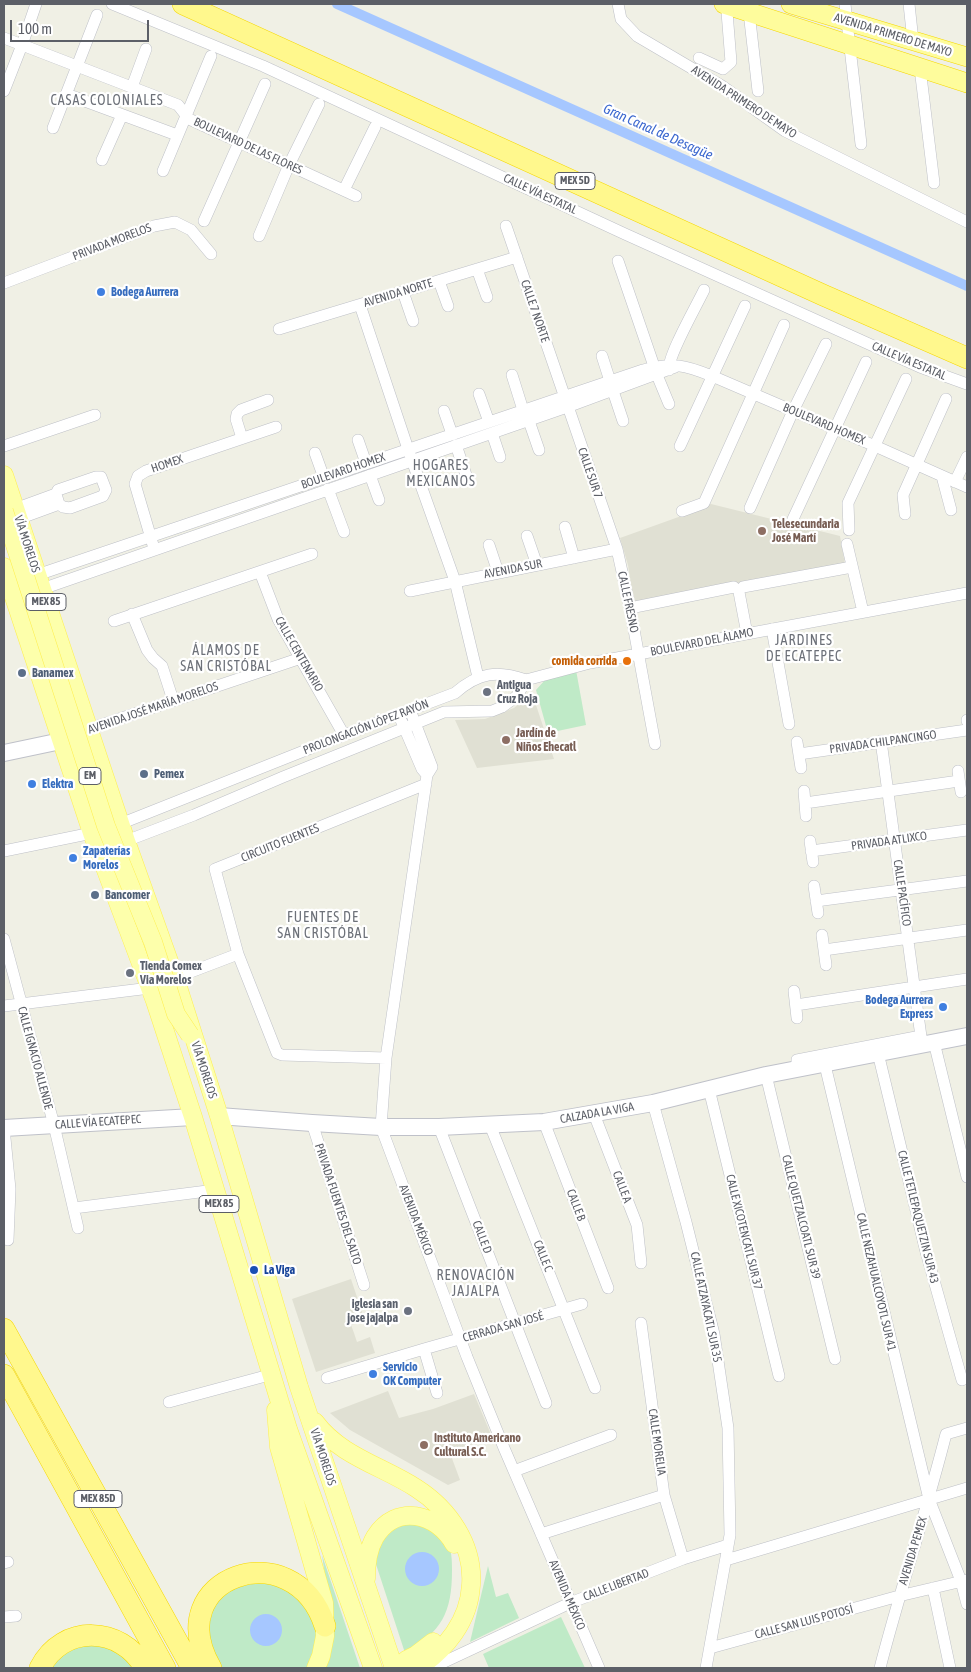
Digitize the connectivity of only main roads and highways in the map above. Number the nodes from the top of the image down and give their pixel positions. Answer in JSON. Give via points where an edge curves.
{"nodes":[{"id":1,"x":183,"y":4,"type":"edge"},
{"id":2,"x":215,"y":4,"type":"edge"},
{"id":3,"x":791,"y":4,"type":"edge"},
{"id":4,"x":726,"y":5,"type":"edge"},
{"id":5,"x":846,"y":12,"type":"edge"},
{"id":6,"x":967,"y":58,"type":"edge"},
{"id":7,"x":967,"y":83,"type":"edge"},
{"id":8,"x":967,"y":343,"type":"edge"},
{"id":9,"x":967,"y":358,"type":"edge"},
{"id":10,"x":4,"y":475,"type":"edge"},
{"id":11,"x":12,"y":513,"type":"edge"},
{"id":12,"x":4,"y":567,"type":"edge"},
{"id":13,"x":89,"y":729,"type":"junction"},
{"id":14,"x":61,"y":740,"type":"junction"},
{"id":15,"x":4,"y":753,"type":"edge"},
{"id":16,"x":967,"y":1036,"type":"edge"},
{"id":17,"x":193,"y":1039,"type":"junction"},
{"id":18,"x":219,"y":1116,"type":"junction"},
{"id":19,"x":193,"y":1117,"type":"junction"},
{"id":20,"x":4,"y":1128,"type":"edge"},
{"id":21,"x":4,"y":1329,"type":"edge"},
{"id":22,"x":4,"y":1375,"type":"edge"},
{"id":23,"x":275,"y":1382,"type":"junction"},
{"id":24,"x":307,"y":1410,"type":"junction"},
{"id":25,"x":368,"y":1592,"type":"junction"},
{"id":26,"x":325,"y":1626,"type":"junction"},
{"id":27,"x":406,"y":1666,"type":"edge"},
{"id":28,"x":40,"y":1668,"type":"edge"},
{"id":29,"x":144,"y":1668,"type":"edge"},
{"id":30,"x":165,"y":1668,"type":"edge"},
{"id":31,"x":192,"y":1668,"type":"edge"},
{"id":32,"x":210,"y":1668,"type":"edge"},
{"id":33,"x":316,"y":1668,"type":"edge"},
{"id":34,"x":373,"y":1668,"type":"edge"}],
"edges":[{"from":1,"to":9,"type":"highway","number":"MEX 5D"},
{"from":2,"to":8,"type":"highway","number":"MEX 5D"},
{"from":3,"to":5,"type":"highway","name":"AVENIDA PRIMERO DE MAYO"},
{"from":4,"to":7,"type":"highway","name":"AVENIDA PRIMERO DE MAYO"},
{"from":5,"to":6,"type":"highway","name":"AVENIDA PRIMERO DE MAYO","via":[[913,41]]},
{"from":10,"to":11,"type":"main road","name":"VÍA MORELOS","number":"MEX 85"},
{"from":11,"to":13,"type":"main road","name":"VÍA MORELOS","number":"MEX 85"},
{"from":11,"to":17,"type":"main road","number":"EM","bridge":true,"via":[[106,826],[153,942],[176,1014]]},
{"from":12,"to":14,"type":"main road","name":"VÍA MORELOS","number":"MEX 85"},
{"from":13,"to":14,"type":"main road","name":"AVENIDA JOSÉ MARÍA MORELOS"},
{"from":13,"to":17,"type":"main road","name":"VÍA MORELOS","number":"MEX 85"},
{"from":14,"to":15,"type":"main road","name":"AVENIDA JOSÉ MARÍA MORELOS"},
{"from":14,"to":19,"type":"main road","name":"VÍA MORELOS","number":"MEX 85"},
{"from":16,"to":18,"type":"main road","name":"CALZADA LA VIGA","via":[[926,1041],[653,1103],[544,1122],[381,1127]]},
{"from":17,"to":18,"type":"main road","name":"VÍA MORELOS","number":"MEX 85"},
{"from":18,"to":24,"type":"main road","name":"VÍA MORELOS","number":"MEX 85"},
{"from":19,"to":20,"type":"main road","name":"CALLE VÍA ECATEPEC"},
{"from":19,"to":23,"type":"main road","name":"VÍA MORELOS","number":"MEX 85"},
{"from":21,"to":31,"type":"highway","number":"MEX 85D"},
{"from":22,"to":30,"type":"highway","number":"MEX 85D"},
{"from":23,"to":26,"type":"main road","via":[[279,1447],[324,1603]]},
{"from":23,"to":34,"type":"main road","name":"VÍA MORELOS","number":"MEX 85","via":[[288,1429]]},
{"from":24,"to":25,"type":"main road","name":"VÍA MORELOS","number":"MEX 85"},
{"from":24,"to":27,"type":"main road","via":[[335,1444],[428,1496],[448,1515],[464,1542],[472,1582],[466,1613],[447,1643],[434,1656]]},
{"from":25,"to":27,"type":"main road","name":"VÍA MORELOS","number":"MEX 85"},
{"from":25,"to":27,"type":"main road","via":[[366,1573],[370,1548],[388,1523],[403,1517],[424,1518],[442,1527],[451,1538],[457,1550],[460,1571],[455,1608],[434,1641]]},
{"from":26,"to":32,"type":"highway","via":[[315,1604],[296,1585],[272,1574],[240,1575],[213,1592],[200,1613],[199,1644]]},
{"from":26,"to":33,"type":"main road","via":[[324,1646]]},
{"from":28,"to":29,"type":"highway","via":[[59,1646],[76,1638],[94,1635],[120,1642],[134,1653]]}]}
